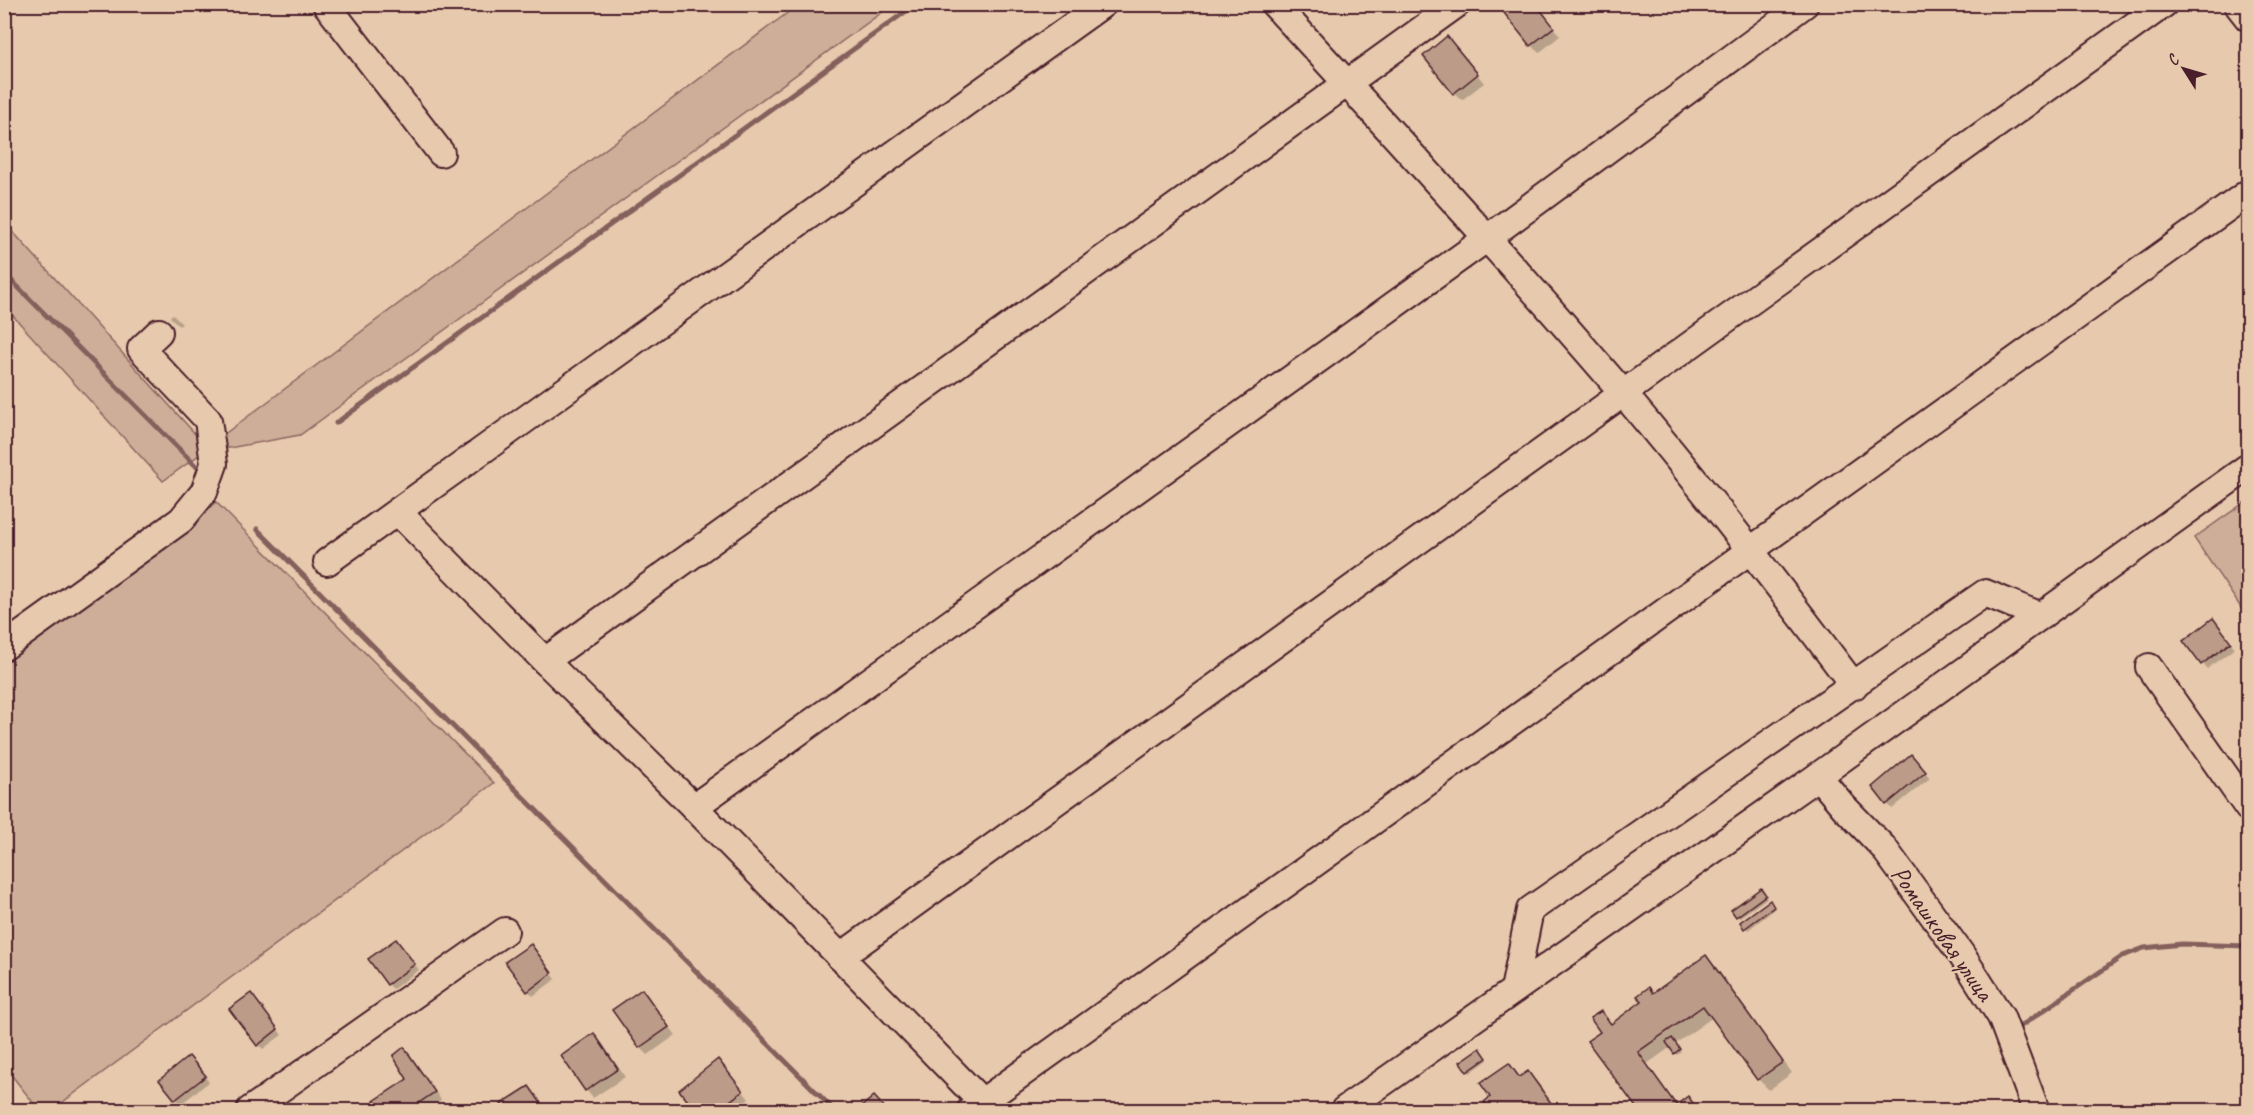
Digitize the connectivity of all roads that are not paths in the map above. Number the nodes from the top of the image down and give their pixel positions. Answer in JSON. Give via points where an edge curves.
{"nodes":[{"id":1,"x":326,"y":4,"type":"edge"},
{"id":2,"x":1103,"y":4,"type":"edge"},
{"id":3,"x":1274,"y":4,"type":"edge"},
{"id":4,"x":1457,"y":4,"type":"edge"},
{"id":5,"x":1805,"y":4,"type":"edge"},
{"id":6,"x":2164,"y":4,"type":"edge"},
{"id":7,"x":2237,"y":4,"type":"edge"},
{"id":8,"x":2248,"y":18,"type":"edge"},
{"id":9,"x":1348,"y":85,"type":"junction"},
{"id":10,"x":441,"y":153,"type":"dead end"},
{"id":11,"x":2248,"y":193,"type":"edge"},
{"id":12,"x":1486,"y":239,"type":"junction"},
{"id":13,"x":159,"y":332,"type":"dead end"},
{"id":14,"x":1622,"y":393,"type":"junction"},
{"id":15,"x":2248,"y":467,"type":"edge"},
{"id":16,"x":398,"y":512,"type":"junction"},
{"id":17,"x":1751,"y":550,"type":"junction"},
{"id":18,"x":327,"y":562,"type":"dead end"},
{"id":19,"x":2041,"y":616,"type":"junction"},
{"id":20,"x":4,"y":647,"type":"edge"},
{"id":21,"x":545,"y":661,"type":"junction"},
{"id":22,"x":2149,"y":667,"type":"dead end"},
{"id":23,"x":1854,"y":686,"type":"junction"},
{"id":24,"x":1818,"y":776,"type":"junction"},
{"id":25,"x":694,"y":807,"type":"junction"},
{"id":26,"x":2248,"y":808,"type":"edge"},
{"id":27,"x":505,"y":931,"type":"dead end"},
{"id":28,"x":840,"y":957,"type":"junction"},
{"id":29,"x":1514,"y":990,"type":"junction"},
{"id":30,"x":977,"y":1106,"type":"edge"},
{"id":31,"x":250,"y":1110,"type":"edge"},
{"id":32,"x":1344,"y":1110,"type":"edge"},
{"id":33,"x":2036,"y":1110,"type":"edge"}],
"edges":[{"from":1,"to":10,"type":"street"},
{"from":2,"to":16,"type":"street"},
{"from":3,"to":9,"type":"street"},
{"from":4,"to":9,"type":"street"},
{"from":5,"to":12,"type":"street"},
{"from":6,"to":14,"type":"street"},
{"from":7,"to":8,"type":"street"},
{"from":9,"to":12,"type":"street"},
{"from":9,"to":21,"type":"street"},
{"from":11,"to":17,"type":"street"},
{"from":12,"to":14,"type":"street"},
{"from":12,"to":25,"type":"street"},
{"from":13,"to":20,"type":"street","via":[[141,349],[208,420],[214,464],[204,492],[181,520]]},
{"from":14,"to":17,"type":"street"},
{"from":14,"to":28,"type":"street"},
{"from":15,"to":19,"type":"street"},
{"from":16,"to":18,"type":"street"},
{"from":16,"to":21,"type":"street"},
{"from":17,"to":23,"type":"street"},
{"from":17,"to":30,"type":"street"},
{"from":19,"to":23,"type":"street","via":[[1985,593]]},
{"from":19,"to":24,"type":"street"},
{"from":21,"to":25,"type":"street"},
{"from":22,"to":26,"type":"street"},
{"from":23,"to":29,"type":"street","via":[[1530,910]]},
{"from":24,"to":29,"type":"street"},
{"from":24,"to":33,"type":"street","name":"Ромашковая улица","via":[[1883,847],[1961,954],[2001,1017]]},
{"from":25,"to":28,"type":"street"},
{"from":27,"to":31,"type":"street"},
{"from":28,"to":30,"type":"street"},
{"from":29,"to":32,"type":"street"}]}
